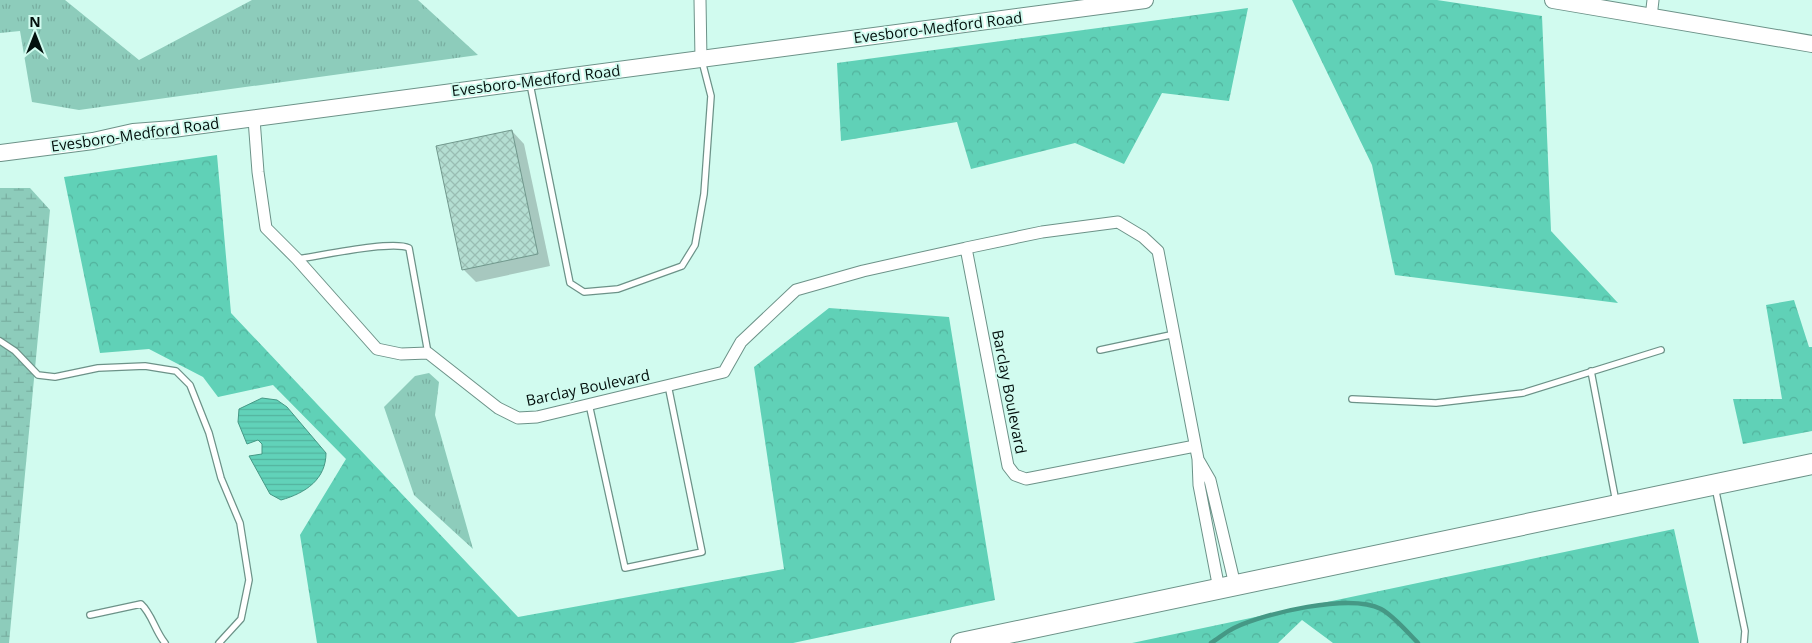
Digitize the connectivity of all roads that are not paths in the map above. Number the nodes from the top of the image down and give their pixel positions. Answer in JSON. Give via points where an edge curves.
{"nodes":[{"id":1,"x":700,"y":0,"type":"edge"},
{"id":2,"x":1145,"y":0,"type":"edge"},
{"id":3,"x":1553,"y":0,"type":"edge"},
{"id":4,"x":1654,"y":0,"type":"edge"},
{"id":5,"x":1651,"y":17,"type":"junction"},
{"id":6,"x":1812,"y":44,"type":"edge"},
{"id":7,"x":701,"y":59,"type":"junction"},
{"id":8,"x":529,"y":82,"type":"junction"},
{"id":9,"x":254,"y":119,"type":"junction"},
{"id":10,"x":0,"y":153,"type":"edge"},
{"id":11,"x":966,"y":248,"type":"junction"},
{"id":12,"x":298,"y":260,"type":"junction"},
{"id":13,"x":1175,"y":334,"type":"junction"},
{"id":14,"x":0,"y":341,"type":"edge"},
{"id":15,"x":1100,"y":350,"type":"dead end"},
{"id":16,"x":1661,"y":350,"type":"dead end"},
{"id":17,"x":428,"y":354,"type":"junction"},
{"id":18,"x":1591,"y":371,"type":"junction"},
{"id":19,"x":668,"y":386,"type":"junction"},
{"id":20,"x":1352,"y":399,"type":"dead end"},
{"id":21,"x":589,"y":404,"type":"junction"},
{"id":22,"x":1196,"y":446,"type":"junction"},
{"id":23,"x":1198,"y":459,"type":"junction"},
{"id":24,"x":1812,"y":464,"type":"edge"},
{"id":25,"x":1714,"y":485,"type":"junction"},
{"id":26,"x":1616,"y":504,"type":"junction"},
{"id":27,"x":1227,"y":587,"type":"junction"},
{"id":28,"x":90,"y":615,"type":"dead end"},
{"id":29,"x":165,"y":643,"type":"edge"},
{"id":30,"x":219,"y":643,"type":"edge"},
{"id":31,"x":961,"y":643,"type":"edge"},
{"id":32,"x":1744,"y":643,"type":"edge"}],
"edges":[{"from":1,"to":7,"type":"street"},
{"from":2,"to":7,"type":"street","name":"Evesboro-Medford Road"},
{"from":3,"to":5,"type":"street"},
{"from":4,"to":5,"type":"street"},
{"from":5,"to":6,"type":"street"},
{"from":7,"to":8,"type":"street","name":"Evesboro-Medford Road"},
{"from":7,"to":8,"type":"lane","via":[[711,96],[704,194],[695,245],[682,266],[618,289],[584,292],[570,283]]},
{"from":8,"to":9,"type":"street","name":"Evesboro-Medford Road"},
{"from":9,"to":10,"type":"street","name":"Evesboro-Medford Road","via":[[133,132],[93,141]]},
{"from":9,"to":12,"type":"street","via":[[266,228]]},
{"from":11,"to":13,"type":"street","name":"Barclay Boulevard","via":[[1042,232],[1118,222],[1158,250]]},
{"from":11,"to":19,"type":"street","name":"Barclay Boulevard","via":[[796,290],[741,342],[724,372]]},
{"from":11,"to":22,"type":"street","name":"Barclay Boulevard","via":[[1008,466],[1015,475],[1026,480]]},
{"from":12,"to":17,"type":"street","via":[[377,349],[401,354]]},
{"from":12,"to":17,"type":"lane","via":[[403,245],[409,248]]},
{"from":13,"to":15,"type":"lane"},
{"from":13,"to":22,"type":"street","name":"Barclay Boulevard"},
{"from":14,"to":30,"type":"lane","via":[[15,351],[38,375],[145,366],[176,371],[190,386],[240,523],[249,580],[241,619]]},
{"from":16,"to":18,"type":"lane"},
{"from":17,"to":21,"type":"street","name":"Barclay Boulevard","via":[[498,408],[518,418],[538,417]]},
{"from":18,"to":20,"type":"lane","via":[[1523,393],[1457,402]]},
{"from":18,"to":26,"type":"lane"},
{"from":19,"to":21,"type":"street","name":"Barclay Boulevard"},
{"from":19,"to":21,"type":"lane","via":[[702,552],[625,568]]},
{"from":22,"to":23,"type":"street","name":"Barclay Boulevard"},
{"from":23,"to":27,"type":"street","name":"Barclay Boulevard","via":[[1199,485]]},
{"from":23,"to":27,"type":"street","name":"Barclay Boulevard","via":[[1210,480]]},
{"from":24,"to":25,"type":"highway"},
{"from":25,"to":26,"type":"highway"},
{"from":25,"to":32,"type":"lane","via":[[1745,631]]},
{"from":26,"to":27,"type":"highway"},
{"from":27,"to":31,"type":"highway"},
{"from":28,"to":29,"type":"lane","via":[[141,604]]}]}
